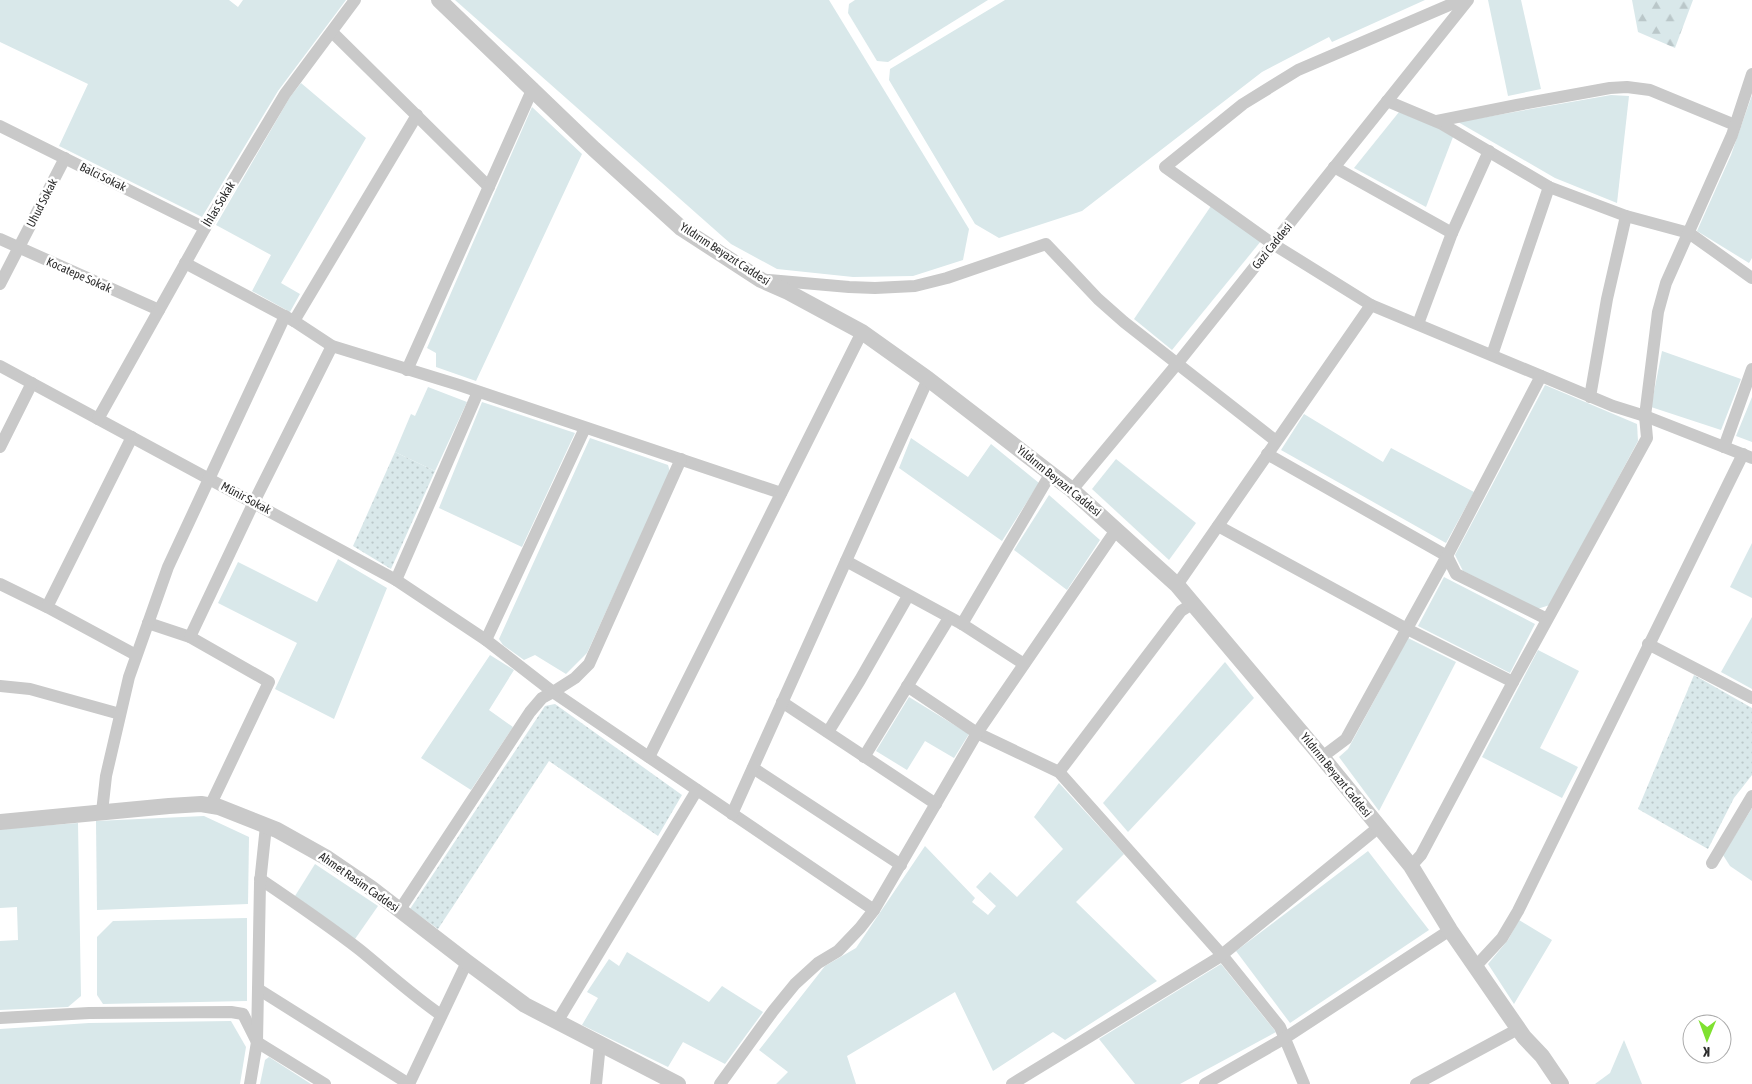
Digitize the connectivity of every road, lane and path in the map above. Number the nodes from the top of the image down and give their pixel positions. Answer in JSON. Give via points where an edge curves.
{"nodes":[{"id":1,"x":355,"y":0,"type":"edge"},
{"id":2,"x":439,"y":0,"type":"edge"},
{"id":3,"x":1461,"y":0,"type":"edge"},
{"id":4,"x":1468,"y":0,"type":"edge"},
{"id":5,"x":332,"y":32,"type":"junction"},
{"id":6,"x":1752,"y":74,"type":"edge"},
{"id":7,"x":533,"y":88,"type":"junction"},
{"id":8,"x":1387,"y":101,"type":"junction"},
{"id":9,"x":417,"y":115,"type":"junction"},
{"id":10,"x":1437,"y":122,"type":"junction"},
{"id":11,"x":1735,"y":125,"type":"junction"},
{"id":12,"x":0,"y":126,"type":"edge"},
{"id":13,"x":1489,"y":152,"type":"junction"},
{"id":14,"x":65,"y":158,"type":"junction"},
{"id":15,"x":1334,"y":168,"type":"junction"},
{"id":16,"x":489,"y":187,"type":"junction"},
{"id":17,"x":1549,"y":187,"type":"junction"},
{"id":18,"x":1626,"y":216,"type":"junction"},
{"id":19,"x":205,"y":228,"type":"junction"},
{"id":20,"x":1452,"y":233,"type":"junction"},
{"id":21,"x":1689,"y":233,"type":"junction"},
{"id":22,"x":0,"y":239,"type":"edge"},
{"id":23,"x":1273,"y":244,"type":"junction"},
{"id":24,"x":19,"y":248,"type":"junction"},
{"id":25,"x":185,"y":263,"type":"junction"},
{"id":26,"x":1752,"y":278,"type":"edge"},
{"id":27,"x":760,"y":280,"type":"junction"},
{"id":28,"x":0,"y":284,"type":"edge"},
{"id":29,"x":1371,"y":304,"type":"junction"},
{"id":30,"x":159,"y":310,"type":"junction"},
{"id":31,"x":289,"y":318,"type":"junction"},
{"id":32,"x":1418,"y":324,"type":"junction"},
{"id":33,"x":862,"y":332,"type":"junction"},
{"id":34,"x":332,"y":346,"type":"junction"},
{"id":35,"x":1492,"y":355,"type":"junction"},
{"id":36,"x":1177,"y":364,"type":"junction"},
{"id":37,"x":0,"y":366,"type":"edge"},
{"id":38,"x":1752,"y":369,"type":"edge"},
{"id":39,"x":407,"y":370,"type":"junction"},
{"id":40,"x":1541,"y":376,"type":"junction"},
{"id":41,"x":928,"y":379,"type":"junction"},
{"id":42,"x":32,"y":384,"type":"junction"},
{"id":43,"x":478,"y":392,"type":"junction"},
{"id":44,"x":1590,"y":396,"type":"junction"},
{"id":45,"x":1645,"y":416,"type":"junction"},
{"id":46,"x":98,"y":419,"type":"junction"},
{"id":47,"x":585,"y":428,"type":"junction"},
{"id":48,"x":132,"y":437,"type":"junction"},
{"id":49,"x":1276,"y":441,"type":"junction"},
{"id":50,"x":0,"y":446,"type":"edge"},
{"id":51,"x":1724,"y":447,"type":"junction"},
{"id":52,"x":1267,"y":454,"type":"junction"},
{"id":53,"x":1747,"y":456,"type":"edge"},
{"id":54,"x":681,"y":460,"type":"junction"},
{"id":55,"x":1051,"y":473,"type":"junction"},
{"id":56,"x":209,"y":478,"type":"junction"},
{"id":57,"x":1072,"y":490,"type":"junction"},
{"id":58,"x":781,"y":493,"type":"junction"},
{"id":59,"x":254,"y":502,"type":"junction"},
{"id":60,"x":1218,"y":526,"type":"junction"},
{"id":61,"x":1116,"y":530,"type":"junction"},
{"id":62,"x":1447,"y":556,"type":"junction"},
{"id":63,"x":846,"y":561,"type":"junction"},
{"id":64,"x":396,"y":580,"type":"junction"},
{"id":65,"x":1177,"y":585,"type":"junction"},
{"id":66,"x":2,"y":590,"type":"edge"},
{"id":67,"x":908,"y":596,"type":"junction"},
{"id":68,"x":1192,"y":604,"type":"junction"},
{"id":69,"x":47,"y":607,"type":"junction"},
{"id":70,"x":949,"y":618,"type":"junction"},
{"id":71,"x":1547,"y":619,"type":"junction"},
{"id":72,"x":148,"y":623,"type":"junction"},
{"id":73,"x":962,"y":624,"type":"junction"},
{"id":74,"x":1407,"y":629,"type":"junction"},
{"id":75,"x":190,"y":637,"type":"junction"},
{"id":76,"x":486,"y":640,"type":"junction"},
{"id":77,"x":1648,"y":644,"type":"junction"},
{"id":78,"x":136,"y":656,"type":"junction"},
{"id":79,"x":1024,"y":664,"type":"junction"},
{"id":80,"x":1513,"y":682,"type":"junction"},
{"id":81,"x":0,"y":686,"type":"edge"},
{"id":82,"x":907,"y":686,"type":"junction"},
{"id":83,"x":554,"y":692,"type":"junction"},
{"id":84,"x":1752,"y":698,"type":"edge"},
{"id":85,"x":782,"y":702,"type":"junction"},
{"id":86,"x":120,"y":714,"type":"junction"},
{"id":87,"x":828,"y":732,"type":"junction"},
{"id":88,"x":977,"y":733,"type":"junction"},
{"id":89,"x":864,"y":757,"type":"junction"},
{"id":90,"x":1322,"y":757,"type":"junction"},
{"id":91,"x":649,"y":758,"type":"junction"},
{"id":92,"x":753,"y":768,"type":"junction"},
{"id":93,"x":1059,"y":772,"type":"junction"},
{"id":94,"x":697,"y":790,"type":"junction"},
{"id":95,"x":1752,"y":796,"type":"edge"},
{"id":96,"x":936,"y":804,"type":"junction"},
{"id":97,"x":210,"y":806,"type":"junction"},
{"id":98,"x":102,"y":812,"type":"junction"},
{"id":99,"x":732,"y":814,"type":"junction"},
{"id":100,"x":0,"y":822,"type":"edge"},
{"id":101,"x":266,"y":826,"type":"junction"},
{"id":102,"x":1379,"y":827,"type":"junction"},
{"id":103,"x":1712,"y":863,"type":"dead end"},
{"id":104,"x":901,"y":865,"type":"junction"},
{"id":105,"x":1411,"y":866,"type":"junction"},
{"id":106,"x":260,"y":879,"type":"junction"},
{"id":107,"x":874,"y":910,"type":"junction"},
{"id":108,"x":399,"y":911,"type":"junction"},
{"id":109,"x":1450,"y":930,"type":"junction"},
{"id":110,"x":1222,"y":955,"type":"junction"},
{"id":111,"x":467,"y":962,"type":"junction"},
{"id":112,"x":1476,"y":967,"type":"junction"},
{"id":113,"x":258,"y":989,"type":"junction"},
{"id":114,"x":441,"y":1016,"type":"junction"},
{"id":115,"x":0,"y":1018,"type":"edge"},
{"id":116,"x":557,"y":1022,"type":"junction"},
{"id":117,"x":1518,"y":1029,"type":"junction"},
{"id":118,"x":1285,"y":1038,"type":"junction"},
{"id":119,"x":257,"y":1042,"type":"junction"},
{"id":120,"x":600,"y":1044,"type":"junction"},
{"id":121,"x":250,"y":1084,"type":"edge"},
{"id":122,"x":326,"y":1084,"type":"edge"},
{"id":123,"x":409,"y":1084,"type":"edge"},
{"id":124,"x":596,"y":1084,"type":"edge"},
{"id":125,"x":678,"y":1084,"type":"edge"},
{"id":126,"x":720,"y":1084,"type":"edge"},
{"id":127,"x":1012,"y":1084,"type":"edge"},
{"id":128,"x":1205,"y":1084,"type":"edge"},
{"id":129,"x":1304,"y":1084,"type":"edge"},
{"id":130,"x":1416,"y":1084,"type":"edge"},
{"id":131,"x":1561,"y":1084,"type":"edge"}],
"edges":[{"from":1,"to":5,"type":"street","name":"İhlas Sokak"},
{"from":2,"to":7,"type":"street","name":"Yıldırım Beyazıt Caddesi"},
{"from":3,"to":23,"type":"street","via":[[1298,70],[1242,104],[1165,167]]},
{"from":4,"to":8,"type":"street","name":"Gazi Caddesi"},
{"from":5,"to":9,"type":"street"},
{"from":5,"to":19,"type":"street","name":"İhlas Sokak","via":[[286,94]]},
{"from":6,"to":11,"type":"street"},
{"from":7,"to":16,"type":"street"},
{"from":7,"to":27,"type":"street","name":"Yıldırım Beyazıt Caddesi","via":[[681,228]]},
{"from":8,"to":10,"type":"street"},
{"from":8,"to":15,"type":"street","name":"Gazi Caddesi"},
{"from":9,"to":16,"type":"street"},
{"from":9,"to":31,"type":"street"},
{"from":10,"to":11,"type":"street","via":[[1536,101],[1627,87],[1650,90]]},
{"from":10,"to":13,"type":"street"},
{"from":11,"to":21,"type":"street"},
{"from":12,"to":14,"type":"street","name":"Balcı Sokak"},
{"from":13,"to":17,"type":"street"},
{"from":13,"to":20,"type":"street"},
{"from":14,"to":19,"type":"street","name":"Balcı Sokak"},
{"from":14,"to":24,"type":"street","name":"Uhud Sokak"},
{"from":15,"to":20,"type":"street"},
{"from":15,"to":23,"type":"street","name":"Gazi Caddesi"},
{"from":16,"to":39,"type":"street"},
{"from":17,"to":18,"type":"street"},
{"from":17,"to":35,"type":"street"},
{"from":18,"to":21,"type":"street"},
{"from":18,"to":44,"type":"street","via":[[1607,298]]},
{"from":19,"to":25,"type":"street","name":"İhlas Sokak"},
{"from":20,"to":32,"type":"street"},
{"from":21,"to":26,"type":"street"},
{"from":21,"to":45,"type":"street","via":[[1666,283],[1658,312]]},
{"from":22,"to":24,"type":"street","name":"Kocatepe Sokak"},
{"from":23,"to":29,"type":"street"},
{"from":23,"to":36,"type":"street","name":"Gazi Caddesi"},
{"from":24,"to":28,"type":"street"},
{"from":24,"to":30,"type":"street","name":"Kocatepe Sokak"},
{"from":25,"to":30,"type":"street","name":"İhlas Sokak"},
{"from":25,"to":31,"type":"street"},
{"from":27,"to":33,"type":"street","name":"Yıldırım Beyazıt Caddesi"},
{"from":27,"to":36,"type":"street","via":[[849,287],[915,286],[1046,244],[1098,299]]},
{"from":29,"to":32,"type":"street"},
{"from":29,"to":49,"type":"street"},
{"from":30,"to":46,"type":"street","name":"İhlas Sokak"},
{"from":31,"to":34,"type":"street"},
{"from":31,"to":56,"type":"street"},
{"from":32,"to":35,"type":"street"},
{"from":33,"to":41,"type":"street","name":"Yıldırım Beyazıt Caddesi"},
{"from":33,"to":58,"type":"street"},
{"from":34,"to":39,"type":"street"},
{"from":34,"to":59,"type":"street"},
{"from":35,"to":40,"type":"street"},
{"from":36,"to":49,"type":"street"},
{"from":36,"to":57,"type":"street","name":"Gazi Caddesi"},
{"from":37,"to":42,"type":"street","name":"Münir Sokak"},
{"from":38,"to":51,"type":"street"},
{"from":39,"to":43,"type":"street"},
{"from":40,"to":44,"type":"street"},
{"from":40,"to":62,"type":"street"},
{"from":41,"to":55,"type":"street","name":"Yıldırım Beyazıt Caddesi"},
{"from":41,"to":63,"type":"street"},
{"from":42,"to":46,"type":"street","name":"Münir Sokak"},
{"from":42,"to":50,"type":"street"},
{"from":43,"to":47,"type":"street"},
{"from":43,"to":64,"type":"street"},
{"from":44,"to":45,"type":"street"},
{"from":45,"to":51,"type":"street"},
{"from":45,"to":71,"type":"street","via":[[1646,438]]},
{"from":46,"to":48,"type":"street","name":"Münir Sokak"},
{"from":47,"to":54,"type":"street"},
{"from":47,"to":76,"type":"street"},
{"from":48,"to":56,"type":"street","name":"Münir Sokak"},
{"from":48,"to":69,"type":"street"},
{"from":49,"to":52,"type":"street"},
{"from":51,"to":53,"type":"street"},
{"from":52,"to":60,"type":"street"},
{"from":52,"to":62,"type":"street"},
{"from":53,"to":77,"type":"street"},
{"from":54,"to":58,"type":"street"},
{"from":54,"to":83,"type":"street","via":[[589,664]]},
{"from":55,"to":57,"type":"street","name":"Yıldırım Beyazıt Caddesi"},
{"from":55,"to":73,"type":"street"},
{"from":56,"to":59,"type":"street","name":"Münir Sokak"},
{"from":56,"to":72,"type":"street","via":[[168,567]]},
{"from":57,"to":61,"type":"street","name":"Yıldırım Beyazıt Caddesi"},
{"from":58,"to":91,"type":"street"},
{"from":59,"to":64,"type":"street","name":"Münir Sokak"},
{"from":59,"to":75,"type":"street"},
{"from":60,"to":65,"type":"street"},
{"from":60,"to":74,"type":"street"},
{"from":61,"to":65,"type":"street","name":"Yıldırım Beyazıt Caddesi"},
{"from":61,"to":79,"type":"street"},
{"from":62,"to":71,"type":"street","via":[[1456,574]]},
{"from":62,"to":74,"type":"street"},
{"from":63,"to":67,"type":"street"},
{"from":63,"to":85,"type":"street"},
{"from":64,"to":76,"type":"street","name":"Münir Sokak"},
{"from":65,"to":68,"type":"street","name":"Yıldırım Beyazıt Caddesi"},
{"from":66,"to":69,"type":"street"},
{"from":67,"to":70,"type":"street"},
{"from":67,"to":87,"type":"street"},
{"from":68,"to":90,"type":"street","name":"Yıldırım Beyazıt Caddesi"},
{"from":68,"to":93,"type":"street","via":[[1181,611]]},
{"from":69,"to":78,"type":"street"},
{"from":70,"to":73,"type":"street"},
{"from":70,"to":82,"type":"street"},
{"from":71,"to":80,"type":"street"},
{"from":72,"to":75,"type":"street"},
{"from":72,"to":78,"type":"street"},
{"from":73,"to":79,"type":"street"},
{"from":74,"to":80,"type":"street"},
{"from":74,"to":90,"type":"street","via":[[1346,739]]},
{"from":75,"to":97,"type":"street","via":[[268,682]]},
{"from":76,"to":83,"type":"street","name":"Münir Sokak"},
{"from":77,"to":84,"type":"street"},
{"from":77,"to":112,"type":"street","via":[[1518,911],[1502,938]]},
{"from":78,"to":86,"type":"street"},
{"from":79,"to":88,"type":"street"},
{"from":80,"to":105,"type":"street","via":[[1421,856]]},
{"from":81,"to":86,"type":"street","via":[[30,690]]},
{"from":82,"to":88,"type":"street"},
{"from":82,"to":89,"type":"street"},
{"from":83,"to":91,"type":"street","name":"Münir Sokak"},
{"from":83,"to":108,"type":"street","via":[[542,698],[530,712]]},
{"from":85,"to":87,"type":"street"},
{"from":85,"to":92,"type":"street"},
{"from":86,"to":98,"type":"street","via":[[106,776]]},
{"from":87,"to":89,"type":"street"},
{"from":88,"to":93,"type":"street"},
{"from":88,"to":96,"type":"street"},
{"from":89,"to":96,"type":"street"},
{"from":90,"to":102,"type":"street","name":"Yıldırım Beyazıt Caddesi"},
{"from":91,"to":94,"type":"street","name":"Münir Sokak"},
{"from":92,"to":99,"type":"street"},
{"from":92,"to":104,"type":"street"},
{"from":93,"to":110,"type":"street"},
{"from":94,"to":99,"type":"street","name":"Münir Sokak"},
{"from":94,"to":116,"type":"street"},
{"from":95,"to":103,"type":"street"},
{"from":96,"to":104,"type":"street"},
{"from":97,"to":98,"type":"street","name":"Ahmet Rasim Caddesi"},
{"from":97,"to":101,"type":"street","name":"Ahmet Rasim Caddesi"},
{"from":98,"to":100,"type":"street","name":"Ahmet Rasim Caddesi"},
{"from":99,"to":107,"type":"street","name":"Münir Sokak"},
{"from":101,"to":106,"type":"street"},
{"from":101,"to":108,"type":"street","name":"Ahmet Rasim Caddesi","via":[[326,858]]},
{"from":102,"to":105,"type":"street","name":"Yıldırım Beyazıt Caddesi"},
{"from":102,"to":110,"type":"street"},
{"from":104,"to":107,"type":"street"},
{"from":105,"to":109,"type":"street","name":"Yıldırım Beyazıt Caddesi"},
{"from":106,"to":113,"type":"street"},
{"from":106,"to":114,"type":"street","via":[[316,916]]},
{"from":107,"to":126,"type":"street","via":[[838,951],[818,963],[795,984]]},
{"from":108,"to":111,"type":"street","name":"Ahmet Rasim Caddesi"},
{"from":109,"to":112,"type":"street","name":"Yıldırım Beyazıt Caddesi"},
{"from":109,"to":118,"type":"street"},
{"from":110,"to":118,"type":"street","via":[[1280,1027]]},
{"from":110,"to":127,"type":"street"},
{"from":111,"to":114,"type":"street"},
{"from":111,"to":116,"type":"street","name":"Ahmet Rasim Caddesi","via":[[526,1005]]},
{"from":112,"to":117,"type":"street","name":"Yıldırım Beyazıt Caddesi"},
{"from":113,"to":119,"type":"street"},
{"from":113,"to":123,"type":"street"},
{"from":114,"to":123,"type":"street"},
{"from":115,"to":119,"type":"street","via":[[89,1013],[230,1012],[242,1014]]},
{"from":116,"to":120,"type":"street","name":"Ahmet Rasim Caddesi"},
{"from":117,"to":130,"type":"street"},
{"from":117,"to":131,"type":"street","name":"Yıldırım Beyazıt Caddesi"},
{"from":118,"to":128,"type":"street"},
{"from":118,"to":129,"type":"street"},
{"from":119,"to":121,"type":"street"},
{"from":119,"to":122,"type":"street"},
{"from":120,"to":124,"type":"street"},
{"from":120,"to":125,"type":"street","name":"Ahmet Rasim Caddesi"}]}
